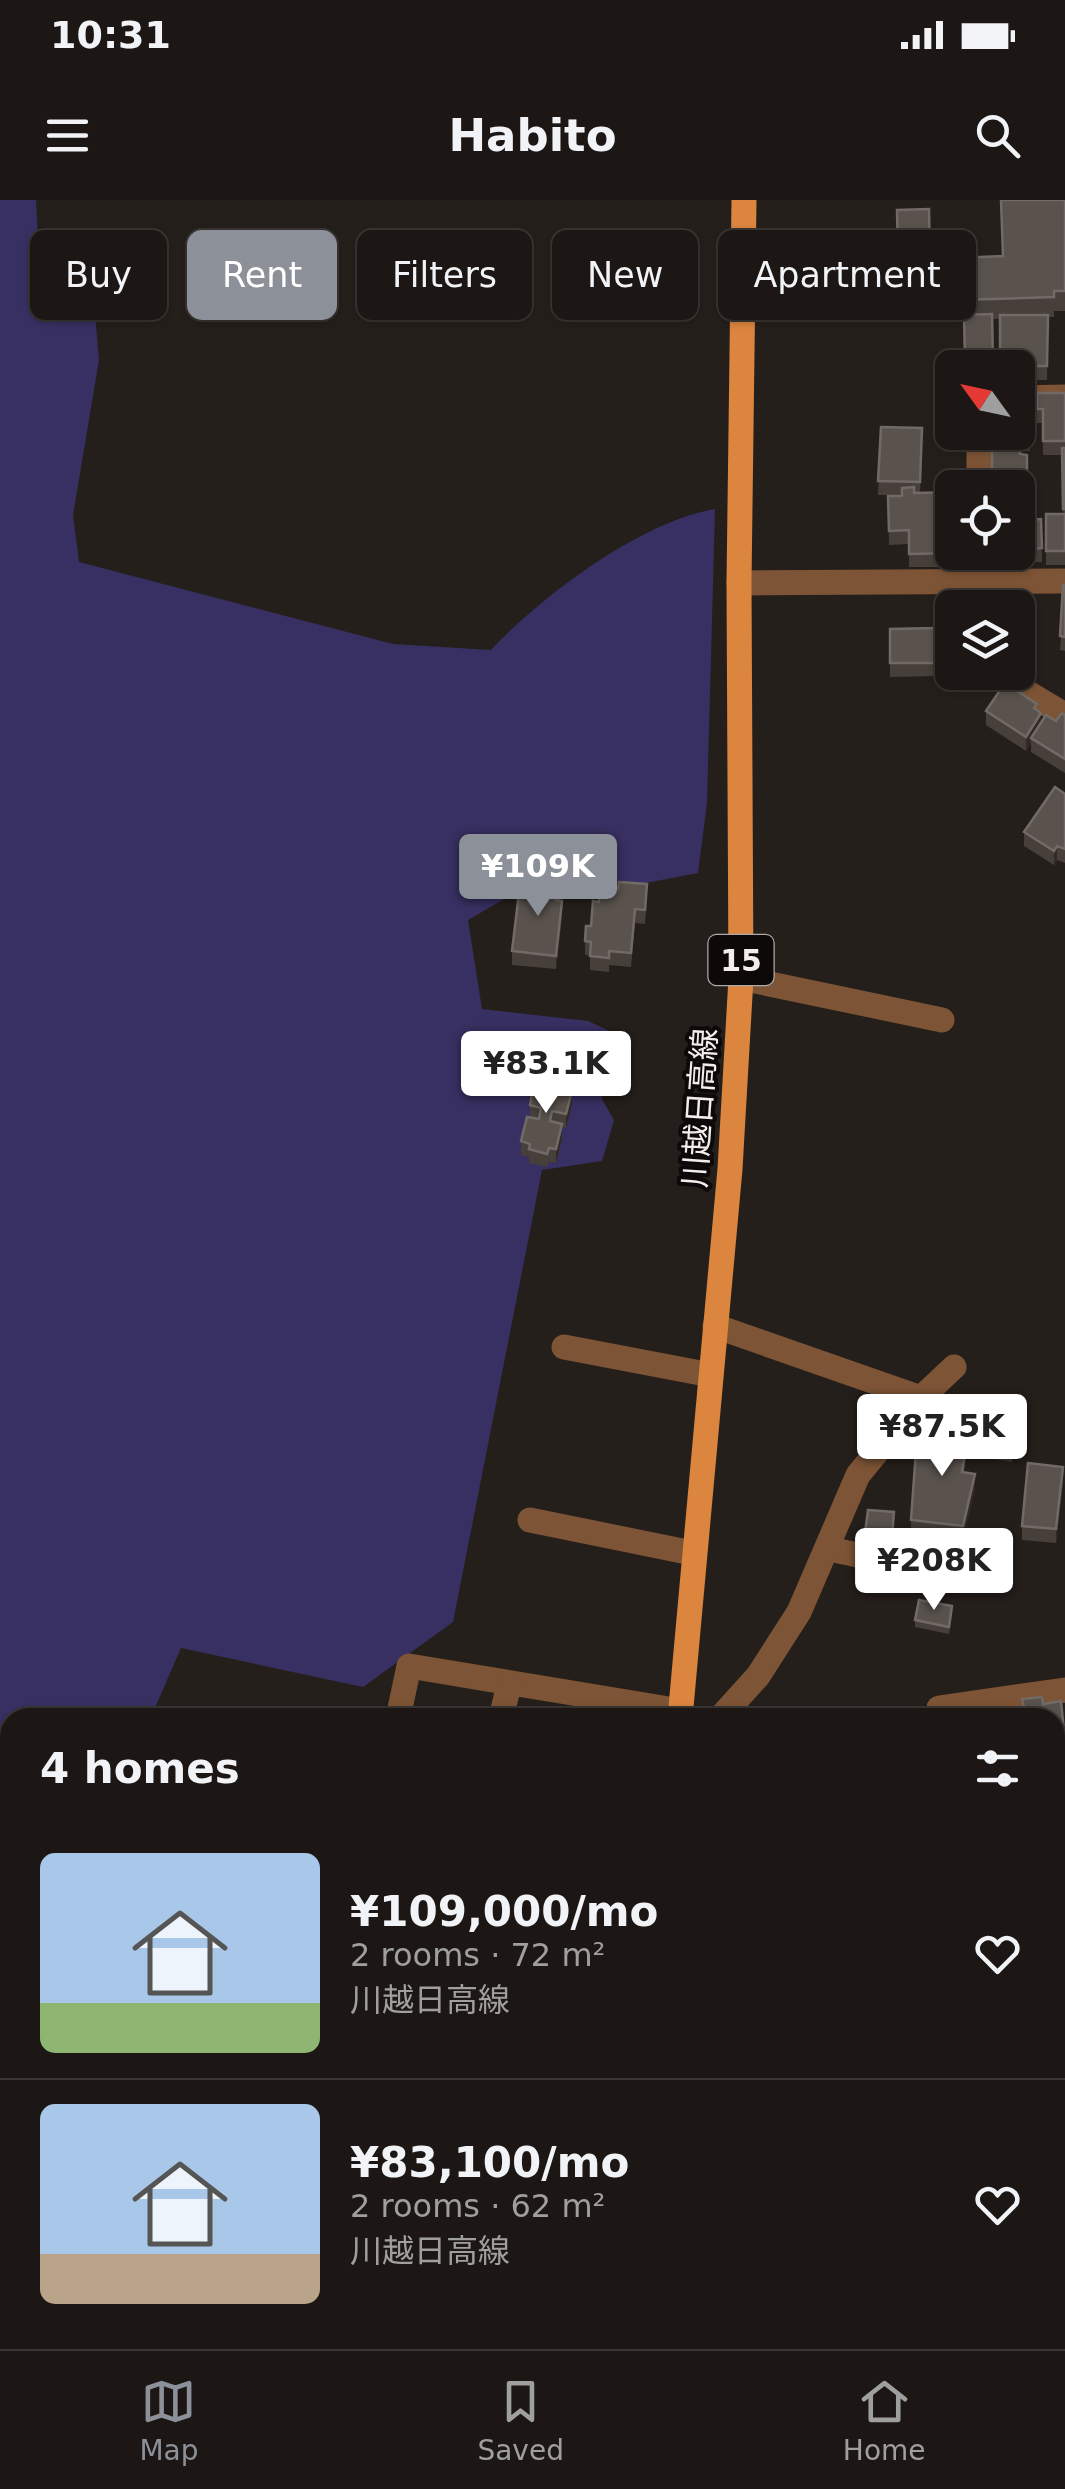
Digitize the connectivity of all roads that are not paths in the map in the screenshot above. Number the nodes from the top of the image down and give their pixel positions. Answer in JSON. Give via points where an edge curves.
{"nodes":[{"id":1,"x":744,"y":200,"type":"edge"},
{"id":2,"x":1065,"y":397,"type":"edge"},
{"id":3,"x":1035,"y":398,"type":"edge"},
{"id":4,"x":1065,"y":580,"type":"edge"},
{"id":5,"x":739,"y":582,"type":"junction"},
{"id":6,"x":1006,"y":590,"type":"edge"},
{"id":7,"x":935,"y":592,"type":"edge"},
{"id":8,"x":1023,"y":690,"type":"edge"},
{"id":9,"x":1065,"y":715,"type":"edge"},
{"id":10,"x":741,"y":978,"type":"junction"},
{"id":11,"x":942,"y":1020,"type":"dead end"},
{"id":12,"x":715,"y":1326,"type":"junction"},
{"id":13,"x":564,"y":1347,"type":"dead end"},
{"id":14,"x":954,"y":1367,"type":"dead end"},
{"id":15,"x":711,"y":1375,"type":"junction"},
{"id":16,"x":921,"y":1398,"type":"junction"},
{"id":17,"x":530,"y":1520,"type":"dead end"},
{"id":18,"x":830,"y":1549,"type":"junction"},
{"id":19,"x":692,"y":1553,"type":"junction"},
{"id":20,"x":980,"y":1554,"type":"dead end"},
{"id":21,"x":509,"y":1685,"type":"junction"},
{"id":22,"x":1065,"y":1690,"type":"edge"},
{"id":23,"x":400,"y":1708,"type":"edge"},
{"id":24,"x":503,"y":1708,"type":"edge"},
{"id":25,"x":645,"y":1708,"type":"edge"},
{"id":26,"x":680,"y":1708,"type":"edge"},
{"id":27,"x":729,"y":1708,"type":"edge"},
{"id":28,"x":939,"y":1708,"type":"edge"}],
"edges":[{"from":1,"to":5,"type":"main road","name":"川越日高線","number":"15"},
{"from":2,"to":3,"type":"street"},
{"from":4,"to":6,"type":"street"},
{"from":5,"to":7,"type":"street"},
{"from":5,"to":10,"type":"main road","name":"川越日高線","number":"15"},
{"from":8,"to":9,"type":"street"},
{"from":10,"to":11,"type":"street"},
{"from":10,"to":12,"type":"main road","name":"川越日高線","number":"15"},
{"from":12,"to":15,"type":"main road","name":"川越日高線","number":"15"},
{"from":12,"to":16,"type":"street"},
{"from":13,"to":15,"type":"street"},
{"from":14,"to":16,"type":"street"},
{"from":15,"to":19,"type":"main road","name":"川越日高線","number":"15"},
{"from":16,"to":18,"type":"street","via":[[858,1475]]},
{"from":17,"to":19,"type":"street"},
{"from":18,"to":20,"type":"street","via":[[909,1565],[952,1566]]},
{"from":18,"to":27,"type":"street","via":[[799,1612]]},
{"from":19,"to":26,"type":"main road","name":"川越日高線","number":"15"},
{"from":21,"to":23,"type":"street","via":[[410,1666]]},
{"from":21,"to":24,"type":"street"},
{"from":21,"to":25,"type":"street"},
{"from":22,"to":28,"type":"street"}]}
